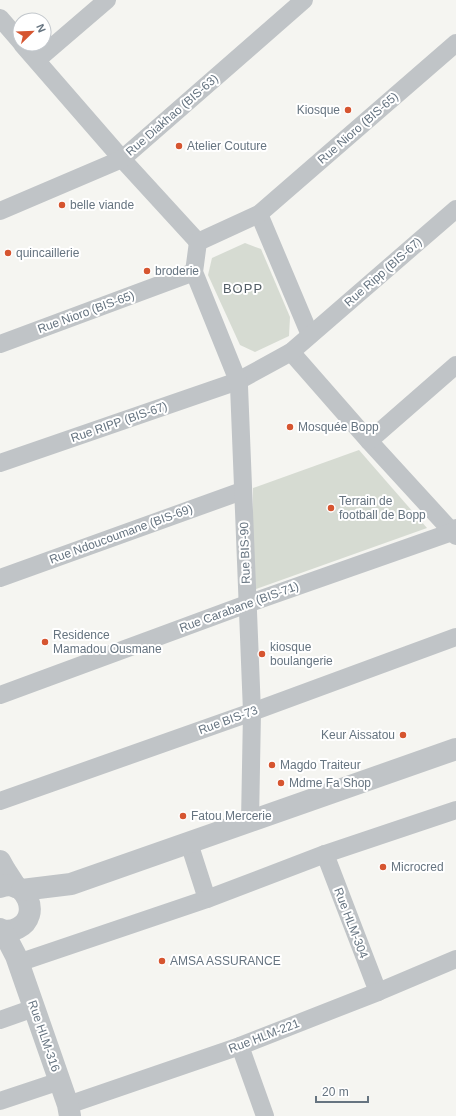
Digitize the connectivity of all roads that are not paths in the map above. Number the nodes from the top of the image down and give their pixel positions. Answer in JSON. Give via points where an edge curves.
{"nodes":[{"id":1,"x":107,"y":0,"type":"edge"},
{"id":2,"x":304,"y":0,"type":"edge"},
{"id":3,"x":0,"y":18,"type":"edge"},
{"id":4,"x":12,"y":32,"type":"edge"},
{"id":5,"x":456,"y":43,"type":"edge"},
{"id":6,"x":29,"y":52,"type":"edge"},
{"id":7,"x":36,"y":60,"type":"junction"},
{"id":8,"x":122,"y":159,"type":"junction"},
{"id":9,"x":456,"y":209,"type":"edge"},
{"id":10,"x":0,"y":211,"type":"edge"},
{"id":11,"x":259,"y":214,"type":"junction"},
{"id":12,"x":198,"y":242,"type":"junction"},
{"id":13,"x":194,"y":272,"type":"junction"},
{"id":14,"x":310,"y":335,"type":"junction"},
{"id":15,"x":0,"y":344,"type":"edge"},
{"id":16,"x":290,"y":352,"type":"junction"},
{"id":17,"x":456,"y":365,"type":"edge"},
{"id":18,"x":238,"y":381,"type":"junction"},
{"id":19,"x":369,"y":441,"type":"junction"},
{"id":20,"x":0,"y":463,"type":"edge"},
{"id":21,"x":242,"y":491,"type":"junction"},
{"id":22,"x":455,"y":532,"type":"edge"},
{"id":23,"x":0,"y":578,"type":"edge"},
{"id":24,"x":247,"y":604,"type":"junction"},
{"id":25,"x":456,"y":637,"type":"edge"},
{"id":26,"x":0,"y":695,"type":"edge"},
{"id":27,"x":252,"y":712,"type":"junction"},
{"id":28,"x":456,"y":749,"type":"edge"},
{"id":29,"x":0,"y":801,"type":"edge"},
{"id":30,"x":456,"y":810,"type":"edge"},
{"id":31,"x":250,"y":822,"type":"junction"},
{"id":32,"x":189,"y":843,"type":"junction"},
{"id":33,"x":325,"y":854,"type":"junction"},
{"id":34,"x":0,"y":861,"type":"edge"},
{"id":35,"x":17,"y":893,"type":"edge"},
{"id":36,"x":207,"y":899,"type":"junction"},
{"id":37,"x":6,"y":930,"type":"edge"},
{"id":38,"x":456,"y":959,"type":"edge"},
{"id":39,"x":17,"y":960,"type":"junction"},
{"id":40,"x":378,"y":992,"type":"junction"},
{"id":41,"x":34,"y":1008,"type":"junction"},
{"id":42,"x":0,"y":1020,"type":"edge"},
{"id":43,"x":240,"y":1046,"type":"junction"},
{"id":44,"x":60,"y":1080,"type":"junction"},
{"id":45,"x":0,"y":1101,"type":"edge"},
{"id":46,"x":69,"y":1110,"type":"edge"},
{"id":47,"x":265,"y":1116,"type":"edge"}],
"edges":[{"from":1,"to":7,"type":"street"},
{"from":2,"to":8,"type":"street","name":"Rue Diakhao (BIS-63)"},
{"from":3,"to":4,"type":"street"},
{"from":5,"to":11,"type":"street","name":"Rue Nioro (BIS-65)"},
{"from":6,"to":7,"type":"street"},
{"from":7,"to":8,"type":"street"},
{"from":8,"to":10,"type":"street","name":"Rue Diakhao (BIS-63)"},
{"from":8,"to":12,"type":"street"},
{"from":9,"to":14,"type":"street","name":"Rue Ripp (BIS-67)"},
{"from":11,"to":12,"type":"street","name":"Rue Nioro (BIS-65)"},
{"from":11,"to":14,"type":"street"},
{"from":12,"to":13,"type":"street"},
{"from":13,"to":15,"type":"street","name":"Rue Nioro (BIS-65)"},
{"from":13,"to":18,"type":"street","name":"Rue BIS-90"},
{"from":14,"to":16,"type":"street","name":"Rue Ripp (BIS-67)"},
{"from":16,"to":18,"type":"street","name":"Rue RIPP (BIS-67)"},
{"from":16,"to":19,"type":"street"},
{"from":17,"to":19,"type":"street"},
{"from":18,"to":20,"type":"street","name":"Rue RIPP (BIS-67)"},
{"from":18,"to":21,"type":"street","name":"Rue BIS-90"},
{"from":19,"to":22,"type":"street"},
{"from":21,"to":23,"type":"street","name":"Rue Ndoucoumane (BIS-69)"},
{"from":21,"to":24,"type":"street","name":"Rue BIS-90"},
{"from":22,"to":24,"type":"street","name":"Rue Carabane (BIS-71)"},
{"from":24,"to":26,"type":"street","name":"Rue Carabane (BIS-71)"},
{"from":24,"to":27,"type":"street","name":"Rue BIS-90"},
{"from":25,"to":27,"type":"street","name":"Rue BIS-73"},
{"from":27,"to":29,"type":"street","name":"Rue BIS-73"},
{"from":27,"to":31,"type":"street","name":"Rue BIS-90"},
{"from":28,"to":31,"type":"street"},
{"from":30,"to":33,"type":"street"},
{"from":31,"to":32,"type":"street"},
{"from":32,"to":35,"type":"street","via":[[71,884],[46,901]]},
{"from":32,"to":36,"type":"street"},
{"from":33,"to":36,"type":"street"},
{"from":33,"to":40,"type":"street","name":"Rue HLM-304"},
{"from":34,"to":35,"type":"street"},
{"from":35,"to":37,"type":"street","via":[[30,915],[22,926]]},
{"from":36,"to":39,"type":"street"},
{"from":37,"to":39,"type":"street","name":"Rue HLM-316"},
{"from":38,"to":40,"type":"street","name":"Rue HLM-221"},
{"from":39,"to":41,"type":"street","name":"Rue HLM-316"},
{"from":40,"to":43,"type":"street","name":"Rue HLM-221"},
{"from":41,"to":42,"type":"street"},
{"from":41,"to":44,"type":"street","name":"Rue HLM-316"},
{"from":43,"to":46,"type":"street","name":"Rue HLM-221"},
{"from":43,"to":47,"type":"street"},
{"from":44,"to":45,"type":"street"},
{"from":44,"to":46,"type":"street","name":"Rue HLM-316"}]}
